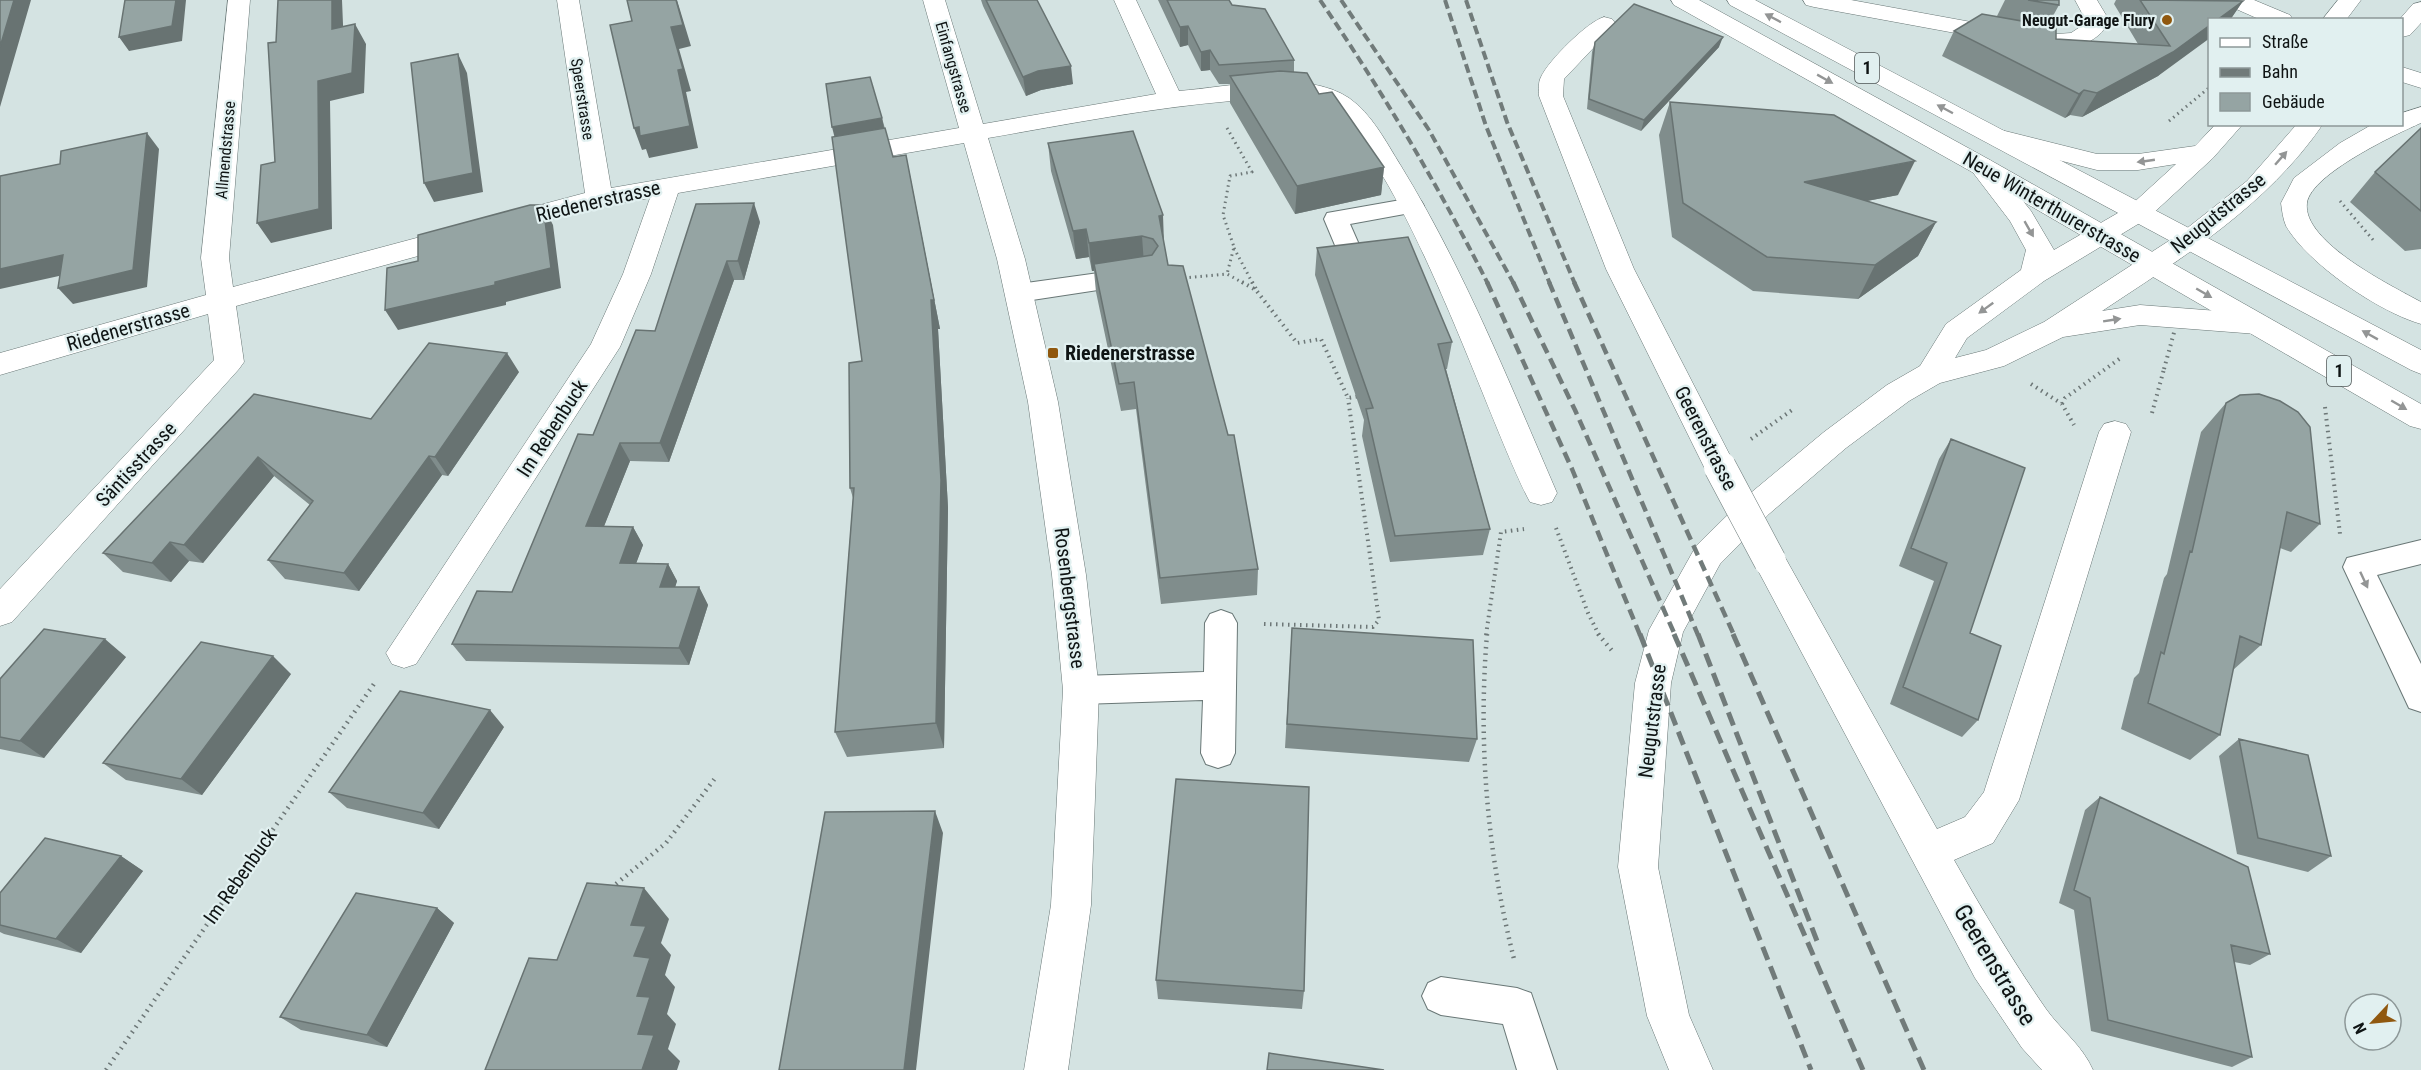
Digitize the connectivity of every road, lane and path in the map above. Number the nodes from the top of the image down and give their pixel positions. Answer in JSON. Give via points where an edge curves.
{"nodes":[{"id":1,"x":238,"y":0,"type":"edge"},
{"id":2,"x":568,"y":0,"type":"edge"},
{"id":3,"x":934,"y":0,"type":"edge"},
{"id":4,"x":1125,"y":0,"type":"edge"},
{"id":5,"x":1682,"y":0,"type":"edge"},
{"id":6,"x":1738,"y":0,"type":"edge"},
{"id":7,"x":1814,"y":0,"type":"edge"},
{"id":8,"x":2086,"y":0,"type":"edge"},
{"id":9,"x":2235,"y":0,"type":"edge"},
{"id":10,"x":2350,"y":0,"type":"edge"},
{"id":11,"x":2421,"y":9,"type":"edge"},
{"id":12,"x":2277,"y":18,"type":"edge"},
{"id":13,"x":2335,"y":18,"type":"edge"},
{"id":14,"x":1604,"y":24,"type":"dead end"},
{"id":15,"x":2403,"y":29,"type":"edge"},
{"id":16,"x":2403,"y":74,"type":"edge"},
{"id":17,"x":2421,"y":81,"type":"edge"},
{"id":18,"x":2208,"y":88,"type":"edge"},
{"id":19,"x":1172,"y":99,"type":"junction"},
{"id":20,"x":2421,"y":114,"type":"edge"},
{"id":21,"x":2403,"y":122,"type":"edge"},
{"id":22,"x":1226,"y":126,"type":"dead end"},
{"id":23,"x":2163,"y":126,"type":"dead end"},
{"id":24,"x":2229,"y":126,"type":"edge"},
{"id":25,"x":2309,"y":126,"type":"edge"},
{"id":26,"x":2390,"y":126,"type":"edge"},
{"id":27,"x":973,"y":134,"type":"junction"},
{"id":28,"x":1997,"y":137,"type":"junction"},
{"id":29,"x":2204,"y":152,"type":"junction"},
{"id":30,"x":1981,"y":166,"type":"junction"},
{"id":31,"x":667,"y":185,"type":"junction"},
{"id":32,"x":598,"y":198,"type":"junction"},
{"id":33,"x":2336,"y":198,"type":"dead end"},
{"id":34,"x":1412,"y":206,"type":"junction"},
{"id":35,"x":2139,"y":212,"type":"junction"},
{"id":36,"x":2102,"y":235,"type":"junction"},
{"id":37,"x":2191,"y":239,"type":"junction"},
{"id":38,"x":2374,"y":242,"type":"dead end"},
{"id":39,"x":1234,"y":247,"type":"junction"},
{"id":40,"x":1351,"y":256,"type":"edge"},
{"id":41,"x":2153,"y":264,"type":"junction"},
{"id":42,"x":1227,"y":274,"type":"junction"},
{"id":43,"x":2034,"y":274,"type":"junction"},
{"id":44,"x":1144,"y":275,"type":"edge"},
{"id":45,"x":1175,"y":279,"type":"edge"},
{"id":46,"x":1256,"y":290,"type":"junction"},
{"id":47,"x":1019,"y":293,"type":"junction"},
{"id":48,"x":221,"y":300,"type":"junction"},
{"id":49,"x":2421,"y":314,"type":"edge"},
{"id":50,"x":2257,"y":324,"type":"junction"},
{"id":51,"x":2054,"y":329,"type":"junction"},
{"id":52,"x":2175,"y":329,"type":"dead end"},
{"id":53,"x":2169,"y":344,"type":"dead end"},
{"id":54,"x":2180,"y":344,"type":"dead end"},
{"id":55,"x":2130,"y":351,"type":"dead end"},
{"id":56,"x":2421,"y":363,"type":"edge"},
{"id":57,"x":0,"y":364,"type":"edge"},
{"id":58,"x":2164,"y":369,"type":"dead end"},
{"id":59,"x":1930,"y":374,"type":"junction"},
{"id":60,"x":1371,"y":394,"type":"edge"},
{"id":61,"x":1348,"y":398,"type":"junction"},
{"id":62,"x":2062,"y":404,"type":"dead end"},
{"id":63,"x":2325,"y":405,"type":"dead end"},
{"id":64,"x":1792,"y":410,"type":"dead end"},
{"id":65,"x":2421,"y":418,"type":"edge"},
{"id":66,"x":2115,"y":432,"type":"dead end"},
{"id":67,"x":1719,"y":464,"type":"junction"},
{"id":68,"x":1541,"y":493,"type":"dead end"},
{"id":69,"x":1501,"y":532,"type":"dead end"},
{"id":70,"x":1562,"y":540,"type":"dead end"},
{"id":71,"x":2421,"y":552,"type":"edge"},
{"id":72,"x":2358,"y":567,"type":"junction"},
{"id":73,"x":0,"y":612,"type":"edge"},
{"id":74,"x":1221,"y":623,"type":"dead end"},
{"id":75,"x":1267,"y":624,"type":"dead end"},
{"id":76,"x":1373,"y":627,"type":"junction"},
{"id":77,"x":1374,"y":635,"type":"edge"},
{"id":78,"x":1604,"y":645,"type":"dead end"},
{"id":79,"x":404,"y":653,"type":"dead end"},
{"id":80,"x":374,"y":682,"type":"dead end"},
{"id":81,"x":1221,"y":685,"type":"junction"},
{"id":82,"x":1081,"y":690,"type":"junction"},
{"id":83,"x":2419,"y":691,"type":"edge"},
{"id":84,"x":1218,"y":753,"type":"dead end"},
{"id":85,"x":716,"y":777,"type":"dead end"},
{"id":86,"x":1929,"y":852,"type":"junction"},
{"id":87,"x":608,"y":895,"type":"edge"},
{"id":88,"x":1512,"y":953,"type":"dead end"},
{"id":89,"x":1441,"y":996,"type":"dead end"},
{"id":90,"x":106,"y":1070,"type":"edge"},
{"id":91,"x":1046,"y":1070,"type":"edge"},
{"id":92,"x":1537,"y":1070,"type":"edge"},
{"id":93,"x":1690,"y":1070,"type":"edge"},
{"id":94,"x":2071,"y":1070,"type":"edge"}],
"edges":[{"from":1,"to":48,"type":"street","name":"Allmendstrasse","via":[[215,258]]},
{"from":2,"to":32,"type":"street","name":"Speerstrasse"},
{"from":3,"to":27,"type":"street","name":"Einfangstrasse"},
{"from":4,"to":19,"type":"street"},
{"from":5,"to":30,"type":"street","name":"Neue Winterthurerstrasse","one_way":true},
{"from":28,"to":6,"type":"street","name":"Neue Winterthurerstrasse","number":"1","one_way":true},
{"from":7,"to":8,"type":"street","via":[[2042,42],[2063,42],[2083,37],[2094,27],[2096,18]]},
{"from":9,"to":12,"type":"street"},
{"from":10,"to":13,"type":"street"},
{"from":11,"to":15,"type":"street"},
{"from":14,"to":67,"type":"street","name":"Geerenstrasse","via":[[1551,78],[1551,96],[1620,269]]},
{"from":16,"to":17,"type":"street"},
{"from":18,"to":23,"type":"path"},
{"from":19,"to":27,"type":"street","name":"Riedenerstrasse"},
{"from":19,"to":34,"type":"street","name":"Riedenerstrasse","via":[[1286,89],[1313,92],[1340,103],[1365,128]]},
{"from":20,"to":21,"type":"street"},
{"from":22,"to":39,"type":"path","via":[[1252,172],[1230,176],[1223,214]]},
{"from":24,"to":29,"type":"street","name":"Neugutstrasse"},
{"from":37,"to":25,"type":"street","name":"Neugutstrasse","one_way":true,"via":[[2256,187]]},
{"from":26,"to":49,"type":"street","via":[[2347,149],[2302,185],[2294,207],[2301,229],[2323,255]]},
{"from":27,"to":31,"type":"street","name":"Riedenerstrasse"},
{"from":27,"to":47,"type":"street","name":"Rosenbergstrasse"},
{"from":29,"to":28,"type":"street","one_way":true,"via":[[2138,162],[2097,162]]},
{"from":28,"to":35,"type":"street","name":"Neue Winterthurerstrasse","number":"1"},
{"from":29,"to":35,"type":"street","name":"Neugutstrasse"},
{"from":30,"to":36,"type":"street","name":"Neue Winterthurerstrasse"},
{"from":30,"to":43,"type":"street","one_way":true,"via":[[2021,217],[2040,250]]},
{"from":31,"to":32,"type":"street","name":"Riedenerstrasse"},
{"from":31,"to":79,"type":"street","name":"Im Rebenbuck","via":[[637,274],[605,347]]},
{"from":32,"to":48,"type":"street","name":"Riedenerstrasse"},
{"from":33,"to":38,"type":"path"},
{"from":34,"to":40,"type":"lane","via":[[1336,219]]},
{"from":34,"to":68,"type":"street","name":"Riedenerstrasse","via":[[1447,273]]},
{"from":35,"to":36,"type":"street","name":"Neugutstrasse"},
{"from":35,"to":37,"type":"street","name":"Neue Winterthurerstrasse"},
{"from":36,"to":41,"type":"street","name":"Neue Winterthurerstrasse"},
{"from":36,"to":43,"type":"street","name":"Neugutstrasse"},
{"from":37,"to":41,"type":"street","name":"Neugutstrasse"},
{"from":56,"to":37,"type":"street","name":"Neue Winterthurerstrasse","one_way":true},
{"from":39,"to":42,"type":"path"},
{"from":39,"to":46,"type":"path"},
{"from":41,"to":50,"type":"street","name":"Neue Winterthurerstrasse","number":"1","one_way":true},
{"from":41,"to":51,"type":"street","name":"Neugutstrasse"},
{"from":42,"to":45,"type":"path"},
{"from":42,"to":46,"type":"path"},
{"from":43,"to":59,"type":"street","name":"Neugutstrasse","one_way":true,"via":[[1956,331]]},
{"from":44,"to":47,"type":"lane"},
{"from":46,"to":61,"type":"path","via":[[1297,343],[1321,339]]},
{"from":47,"to":82,"type":"street","name":"Rosenbergstrasse","via":[[1044,414],[1069,574]]},
{"from":48,"to":57,"type":"street","name":"Riedenerstrasse"},
{"from":48,"to":73,"type":"street","name":"Säntisstrasse","via":[[229,362]]},
{"from":51,"to":50,"type":"street","name":"Neugutstrasse","one_way":true,"via":[[2139,315]]},
{"from":50,"to":65,"type":"street","name":"Neue Winterthurerstrasse","number":"1","one_way":true},
{"from":51,"to":59,"type":"street","name":"Neugutstrasse","via":[[1994,359]]},
{"from":52,"to":58,"type":"path","bridge":true},
{"from":53,"to":54,"type":"path"},
{"from":55,"to":62,"type":"path"},
{"from":59,"to":93,"type":"street","name":"Neugutstrasse","via":[[1835,440],[1758,505],[1708,555],[1666,630],[1653,683],[1638,867],[1668,1016]]},
{"from":60,"to":61,"type":"path"},
{"from":61,"to":76,"type":"path","via":[[1379,620]]},
{"from":63,"to":72,"type":"path","via":[[2341,541]]},
{"from":64,"to":67,"type":"path"},
{"from":66,"to":86,"type":"street","via":[[2000,800],[1979,830]]},
{"from":67,"to":86,"type":"street","name":"Geerenstrasse","bridge":true},
{"from":69,"to":88,"type":"path","via":[[1486,640],[1485,757],[1490,846]]},
{"from":70,"to":78,"type":"path"},
{"from":71,"to":72,"type":"lane"},
{"from":72,"to":83,"type":"lane","one_way":true},
{"from":74,"to":81,"type":"lane"},
{"from":75,"to":76,"type":"path"},
{"from":76,"to":77,"type":"path"},
{"from":80,"to":90,"type":"path","name":"Im Rebenbuck"},
{"from":81,"to":82,"type":"lane"},
{"from":81,"to":84,"type":"lane"},
{"from":82,"to":91,"type":"street","name":"Rosenbergstrasse","via":[[1071,905]]},
{"from":85,"to":87,"type":"path","via":[[666,843],[612,885]]},
{"from":86,"to":94,"type":"street","name":"Geerenstrasse","via":[[1990,964],[2037,1033]]},
{"from":89,"to":92,"type":"lane","via":[[1517,1007]]}]}
